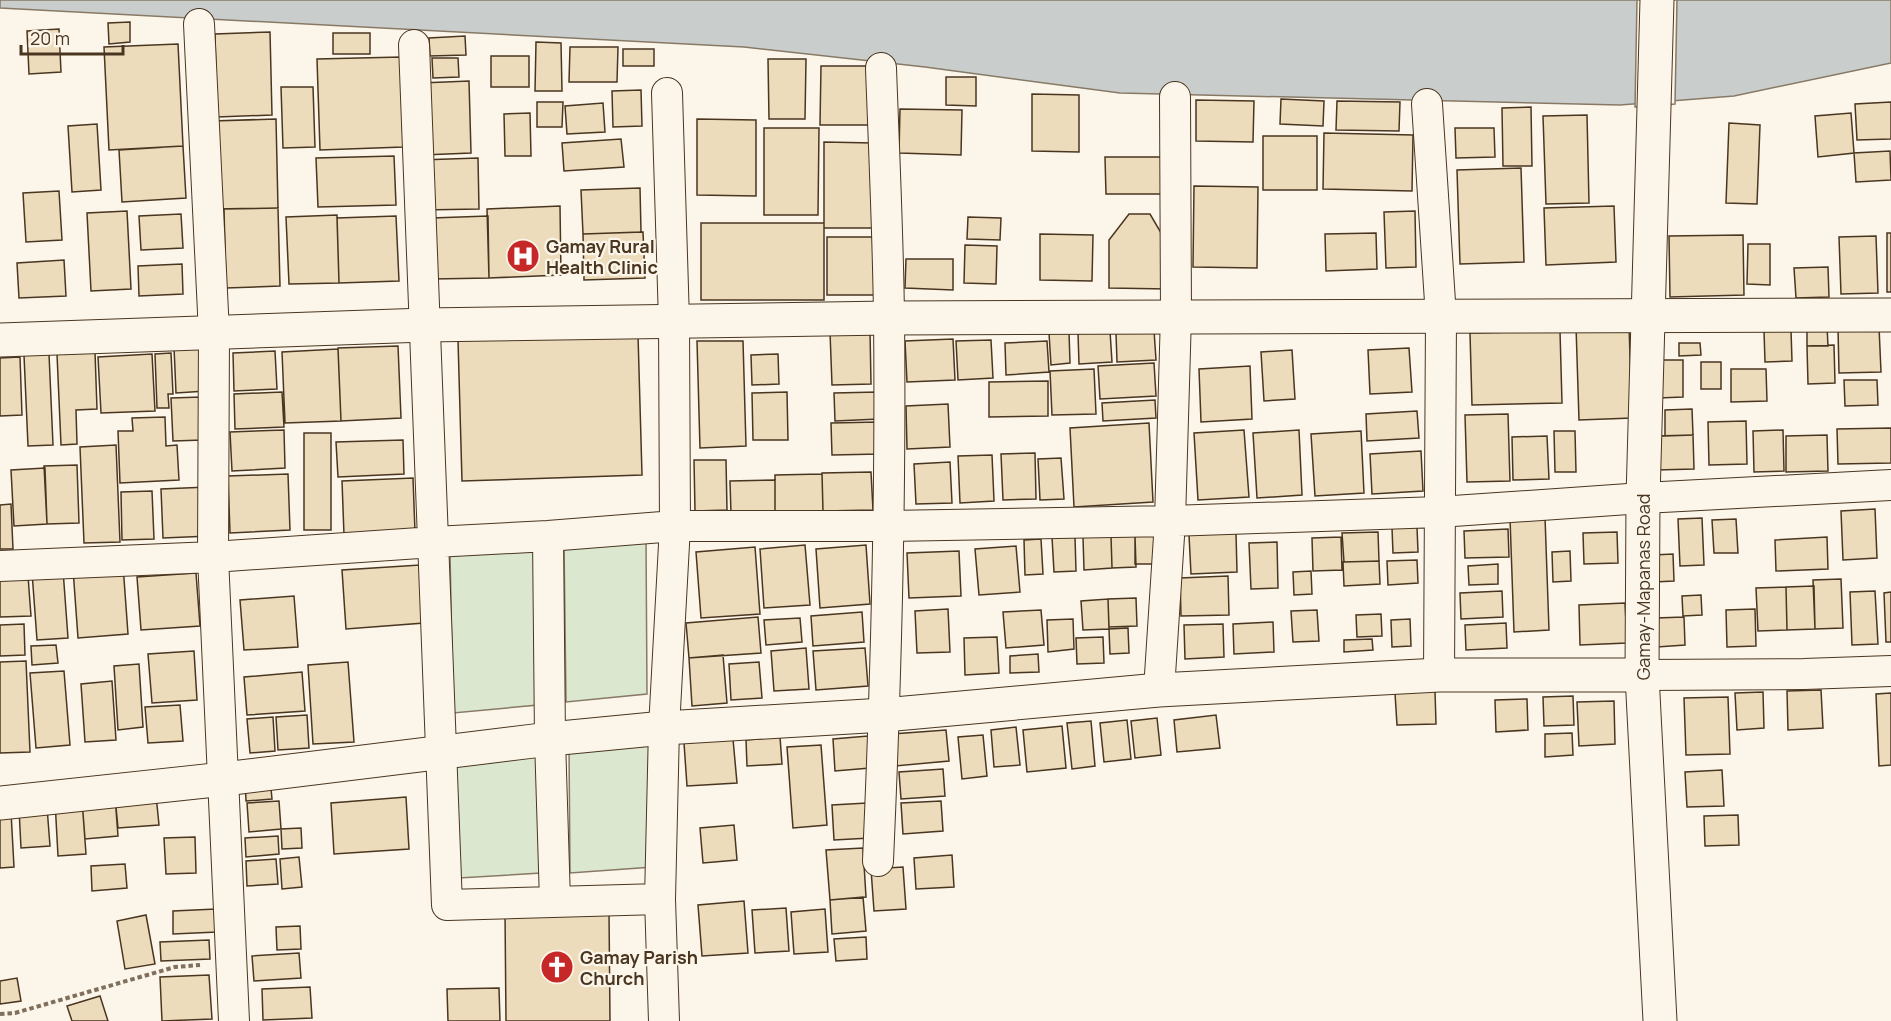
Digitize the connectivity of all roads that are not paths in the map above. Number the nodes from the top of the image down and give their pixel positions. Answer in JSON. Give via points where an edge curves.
{"nodes":[{"id":1,"x":1657,"y":0,"type":"edge"},
{"id":2,"x":199,"y":24,"type":"dead end"},
{"id":3,"x":414,"y":45,"type":"dead end"},
{"id":4,"x":881,"y":68,"type":"dead end"},
{"id":5,"x":667,"y":93,"type":"dead end"},
{"id":6,"x":1175,"y":97,"type":"dead end"},
{"id":7,"x":1427,"y":104,"type":"dead end"},
{"id":8,"x":1176,"y":315,"type":"junction"},
{"id":9,"x":1891,"y":315,"type":"edge"},
{"id":10,"x":1648,"y":316,"type":"junction"},
{"id":11,"x":1441,"y":317,"type":"junction"},
{"id":12,"x":889,"y":318,"type":"junction"},
{"id":13,"x":674,"y":321,"type":"junction"},
{"id":14,"x":425,"y":325,"type":"junction"},
{"id":15,"x":214,"y":333,"type":"junction"},
{"id":16,"x":0,"y":340,"type":"edge"},
{"id":17,"x":1891,"y":485,"type":"edge"},
{"id":18,"x":1643,"y":498,"type":"junction"},
{"id":19,"x":1439,"y":512,"type":"junction"},
{"id":20,"x":1170,"y":521,"type":"junction"},
{"id":21,"x":675,"y":526,"type":"junction"},
{"id":22,"x":888,"y":526,"type":"junction"},
{"id":23,"x":548,"y":536,"type":"junction"},
{"id":24,"x":434,"y":542,"type":"junction"},
{"id":25,"x":213,"y":557,"type":"junction"},
{"id":26,"x":0,"y":566,"type":"edge"},
{"id":27,"x":1891,"y":670,"type":"edge"},
{"id":28,"x":1439,"y":675,"type":"junction"},
{"id":29,"x":1642,"y":675,"type":"junction"},
{"id":30,"x":1159,"y":690,"type":"junction"},
{"id":31,"x":884,"y":715,"type":"junction"},
{"id":32,"x":664,"y":728,"type":"junction"},
{"id":33,"x":550,"y":739,"type":"junction"},
{"id":34,"x":442,"y":752,"type":"junction"},
{"id":35,"x":224,"y":779,"type":"junction"},
{"id":36,"x":0,"y":803,"type":"edge"},
{"id":37,"x":878,"y":861,"type":"dead end"},
{"id":38,"x":660,"y":899,"type":"junction"},
{"id":39,"x":555,"y":902,"type":"junction"},
{"id":40,"x":234,"y":1021,"type":"edge"},
{"id":41,"x":664,"y":1021,"type":"edge"},
{"id":42,"x":1660,"y":1021,"type":"edge"}],
"edges":[{"from":1,"to":10,"type":"street","name":"Gamay-Mapanas Road"},
{"from":2,"to":15,"type":"street"},
{"from":3,"to":14,"type":"street"},
{"from":4,"to":12,"type":"street"},
{"from":5,"to":13,"type":"street"},
{"from":6,"to":8,"type":"street"},
{"from":7,"to":11,"type":"street"},
{"from":8,"to":11,"type":"street"},
{"from":8,"to":12,"type":"street"},
{"from":8,"to":20,"type":"street"},
{"from":9,"to":10,"type":"street"},
{"from":10,"to":11,"type":"street"},
{"from":10,"to":18,"type":"street","name":"Gamay-Mapanas Road"},
{"from":11,"to":19,"type":"street"},
{"from":12,"to":13,"type":"street"},
{"from":12,"to":22,"type":"street"},
{"from":13,"to":14,"type":"street"},
{"from":13,"to":21,"type":"street"},
{"from":14,"to":15,"type":"street"},
{"from":14,"to":24,"type":"street"},
{"from":15,"to":16,"type":"street"},
{"from":15,"to":25,"type":"street"},
{"from":17,"to":18,"type":"street"},
{"from":18,"to":19,"type":"street"},
{"from":18,"to":29,"type":"street","name":"Gamay-Mapanas Road"},
{"from":19,"to":20,"type":"street"},
{"from":19,"to":28,"type":"street"},
{"from":20,"to":22,"type":"street"},
{"from":20,"to":30,"type":"street"},
{"from":21,"to":22,"type":"street"},
{"from":21,"to":23,"type":"street"},
{"from":21,"to":32,"type":"street"},
{"from":22,"to":31,"type":"street"},
{"from":23,"to":24,"type":"street"},
{"from":23,"to":33,"type":"street"},
{"from":24,"to":25,"type":"street"},
{"from":24,"to":34,"type":"street"},
{"from":25,"to":26,"type":"street"},
{"from":25,"to":35,"type":"street"},
{"from":27,"to":29,"type":"street"},
{"from":28,"to":29,"type":"street"},
{"from":28,"to":30,"type":"street"},
{"from":29,"to":42,"type":"street","name":"Gamay-Mapanas Road"},
{"from":30,"to":31,"type":"street"},
{"from":31,"to":32,"type":"street"},
{"from":31,"to":37,"type":"street"},
{"from":32,"to":33,"type":"street"},
{"from":32,"to":38,"type":"street"},
{"from":33,"to":34,"type":"street"},
{"from":33,"to":39,"type":"street"},
{"from":34,"to":35,"type":"street"},
{"from":34,"to":39,"type":"street","via":[[447,905]]},
{"from":35,"to":36,"type":"street"},
{"from":35,"to":40,"type":"street"},
{"from":38,"to":39,"type":"street"},
{"from":38,"to":41,"type":"street"}]}
